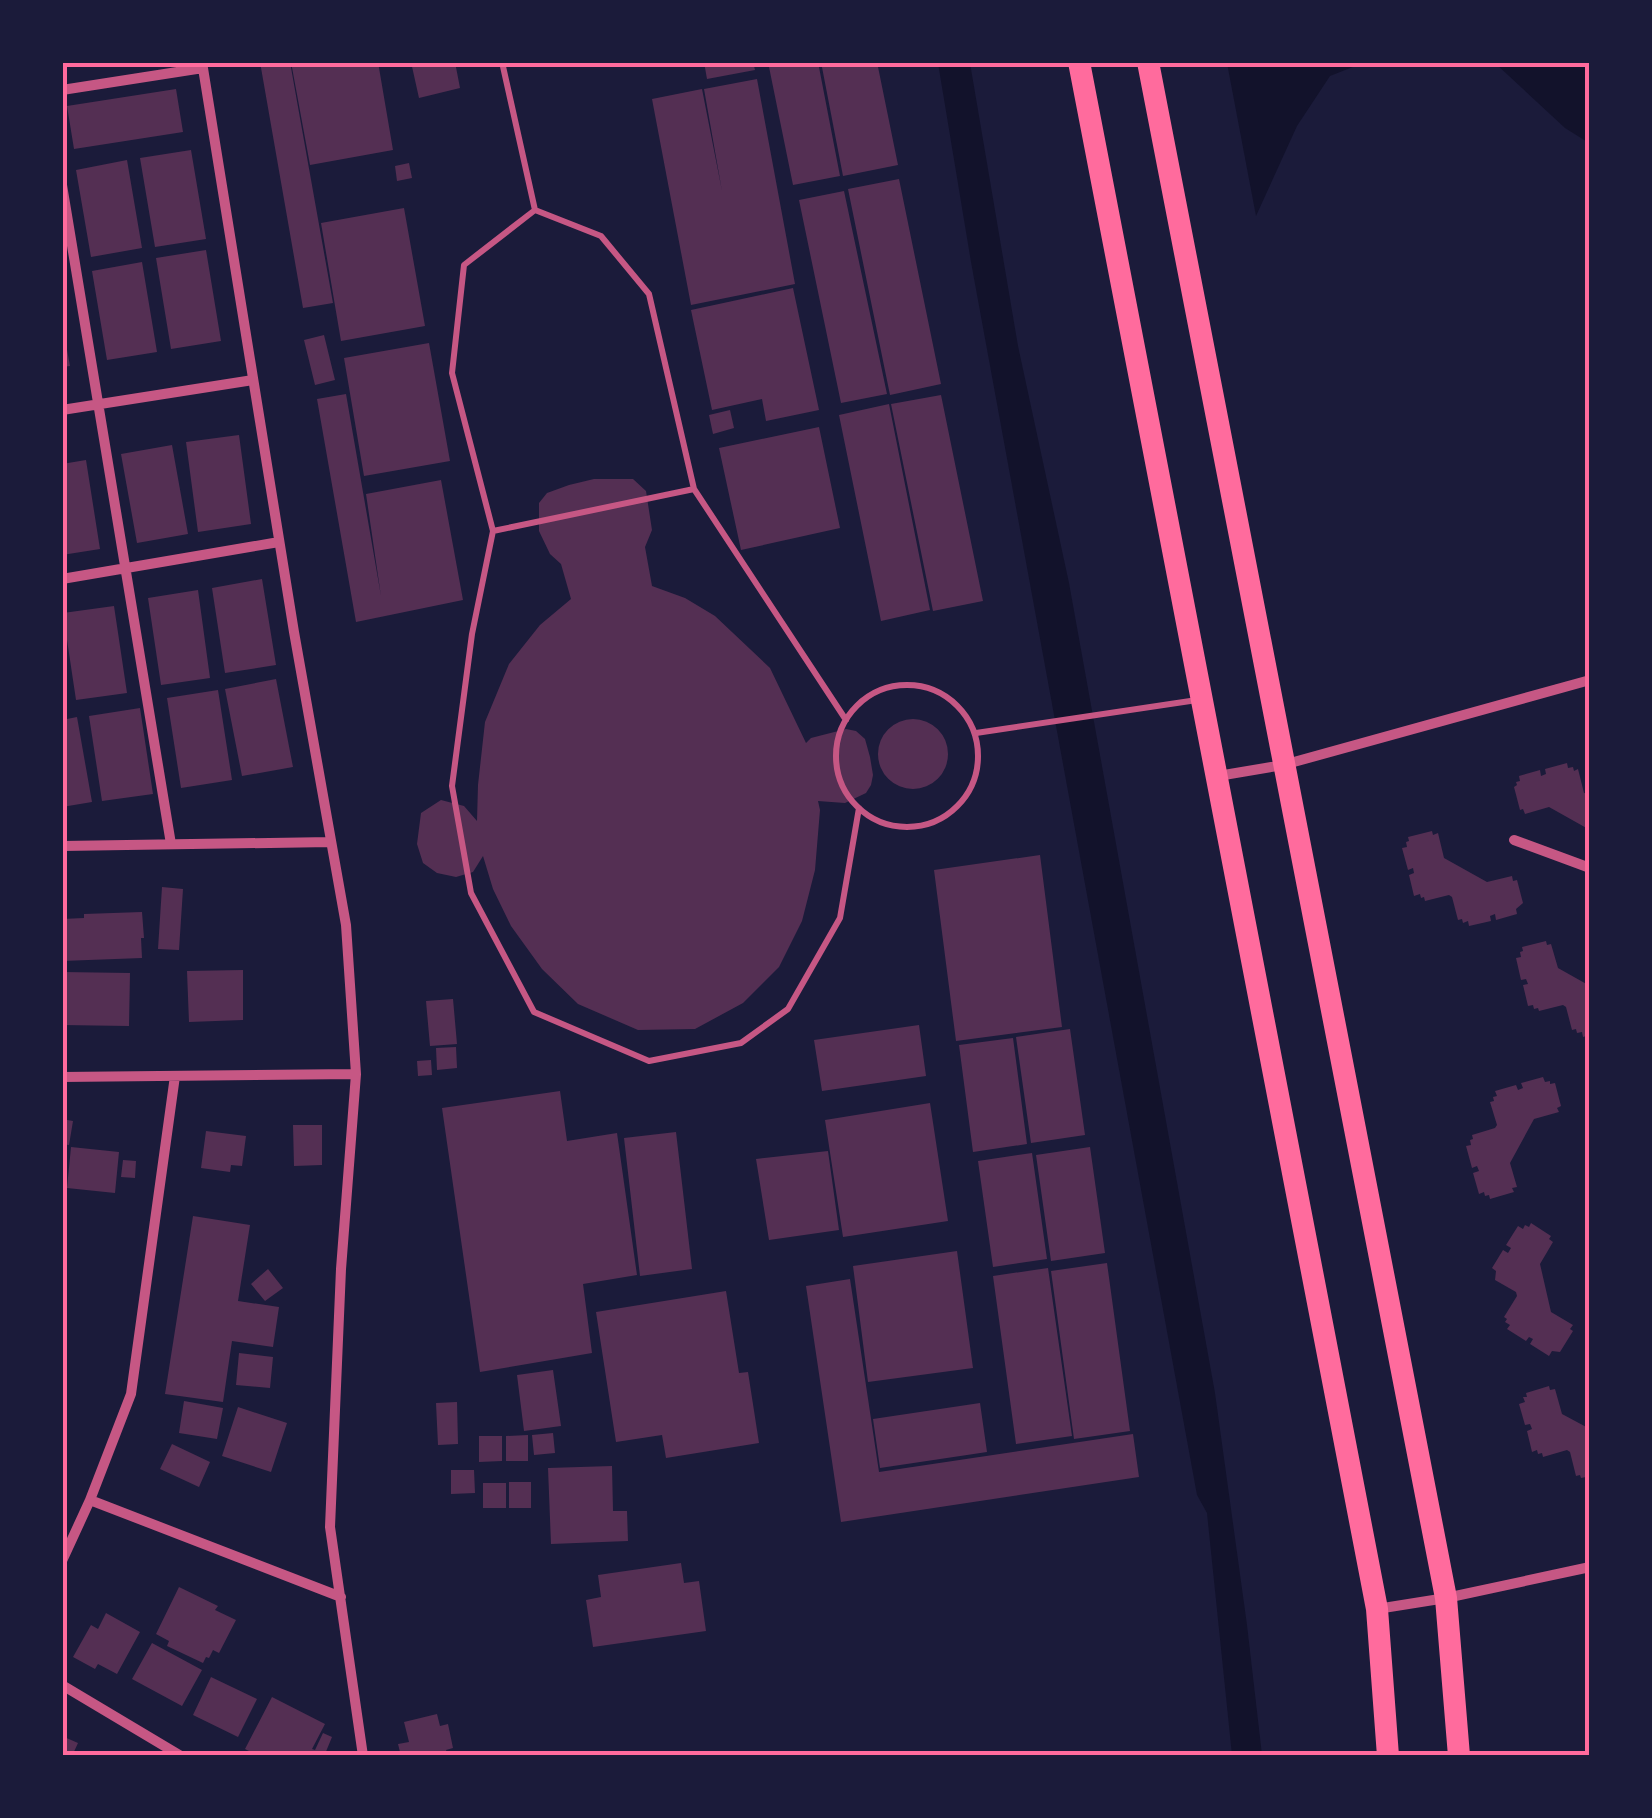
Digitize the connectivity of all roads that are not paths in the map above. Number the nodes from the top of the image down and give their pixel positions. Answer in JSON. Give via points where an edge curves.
{"nodes":[{"id":1,"x":502,"y":62,"type":"edge"},
{"id":2,"x":1079,"y":62,"type":"edge"},
{"id":3,"x":1148,"y":62,"type":"edge"},
{"id":4,"x":202,"y":65,"type":"edge"},
{"id":5,"x":62,"y":90,"type":"edge"},
{"id":6,"x":62,"y":185,"type":"edge"},
{"id":7,"x":535,"y":210,"type":"junction"},
{"id":8,"x":253,"y":380,"type":"junction"},
{"id":9,"x":98,"y":404,"type":"junction"},
{"id":10,"x":62,"y":410,"type":"edge"},
{"id":11,"x":694,"y":489,"type":"junction"},
{"id":12,"x":493,"y":531,"type":"junction"},
{"id":13,"x":280,"y":542,"type":"junction"},
{"id":14,"x":126,"y":568,"type":"junction"},
{"id":15,"x":62,"y":579,"type":"edge"},
{"id":16,"x":1590,"y":680,"type":"edge"},
{"id":17,"x":1202,"y":699,"type":"junction"},
{"id":18,"x":846,"y":720,"type":"junction"},
{"id":19,"x":976,"y":733,"type":"junction"},
{"id":20,"x":1284,"y":765,"type":"junction"},
{"id":21,"x":1216,"y":776,"type":"junction"},
{"id":22,"x":858,"y":808,"type":"junction"},
{"id":23,"x":1514,"y":840,"type":"dead end"},
{"id":24,"x":331,"y":842,"type":"junction"},
{"id":25,"x":171,"y":844,"type":"junction"},
{"id":26,"x":62,"y":846,"type":"edge"},
{"id":27,"x":1590,"y":868,"type":"edge"},
{"id":28,"x":356,"y":1074,"type":"junction"},
{"id":29,"x":175,"y":1076,"type":"junction"},
{"id":30,"x":62,"y":1077,"type":"edge"},
{"id":31,"x":90,"y":1500,"type":"junction"},
{"id":32,"x":62,"y":1561,"type":"edge"},
{"id":33,"x":1590,"y":1567,"type":"edge"},
{"id":34,"x":341,"y":1597,"type":"junction"},
{"id":35,"x":1446,"y":1598,"type":"junction"},
{"id":36,"x":1377,"y":1610,"type":"junction"},
{"id":37,"x":62,"y":1685,"type":"edge"},
{"id":38,"x":182,"y":1756,"type":"edge"},
{"id":39,"x":363,"y":1756,"type":"edge"},
{"id":40,"x":1388,"y":1756,"type":"edge"},
{"id":41,"x":1459,"y":1756,"type":"edge"}],
"edges":[{"from":1,"to":7,"type":"lane"},
{"from":2,"to":17,"type":"main road"},
{"from":3,"to":20,"type":"main road"},
{"from":4,"to":5,"type":"street"},
{"from":4,"to":8,"type":"street"},
{"from":6,"to":9,"type":"street"},
{"from":7,"to":11,"type":"lane","via":[[601,236],[650,294]]},
{"from":7,"to":12,"type":"lane","via":[[464,265],[452,373]]},
{"from":8,"to":9,"type":"street"},
{"from":8,"to":13,"type":"street"},
{"from":9,"to":10,"type":"street"},
{"from":9,"to":14,"type":"street"},
{"from":11,"to":12,"type":"lane"},
{"from":11,"to":18,"type":"lane"},
{"from":12,"to":22,"type":"lane","via":[[452,786],[471,893],[534,1012],[648,1061],[741,1043],[788,1009],[840,918]]},
{"from":13,"to":14,"type":"street"},
{"from":13,"to":24,"type":"street"},
{"from":14,"to":15,"type":"street"},
{"from":14,"to":25,"type":"street"},
{"from":16,"to":20,"type":"street"},
{"from":17,"to":19,"type":"lane"},
{"from":17,"to":21,"type":"main road"},
{"from":18,"to":19,"type":"lane","via":[[882,690],[913,686],[943,695]]},
{"from":18,"to":22,"type":"lane","via":[[836,766]]},
{"from":19,"to":22,"type":"lane","via":[[975,778],[947,815],[901,827]]},
{"from":20,"to":21,"type":"street"},
{"from":20,"to":35,"type":"main road"},
{"from":21,"to":36,"type":"main road"},
{"from":23,"to":27,"type":"street"},
{"from":24,"to":25,"type":"street"},
{"from":24,"to":28,"type":"street","via":[[346,925]]},
{"from":25,"to":26,"type":"street"},
{"from":28,"to":29,"type":"street"},
{"from":28,"to":34,"type":"street","via":[[330,1527]]},
{"from":29,"to":30,"type":"street"},
{"from":29,"to":31,"type":"street","via":[[131,1394]]},
{"from":31,"to":32,"type":"street"},
{"from":31,"to":34,"type":"street"},
{"from":33,"to":35,"type":"street"},
{"from":34,"to":39,"type":"street"},
{"from":35,"to":36,"type":"street"},
{"from":35,"to":41,"type":"main road"},
{"from":36,"to":40,"type":"main road"},
{"from":37,"to":38,"type":"street"}]}
